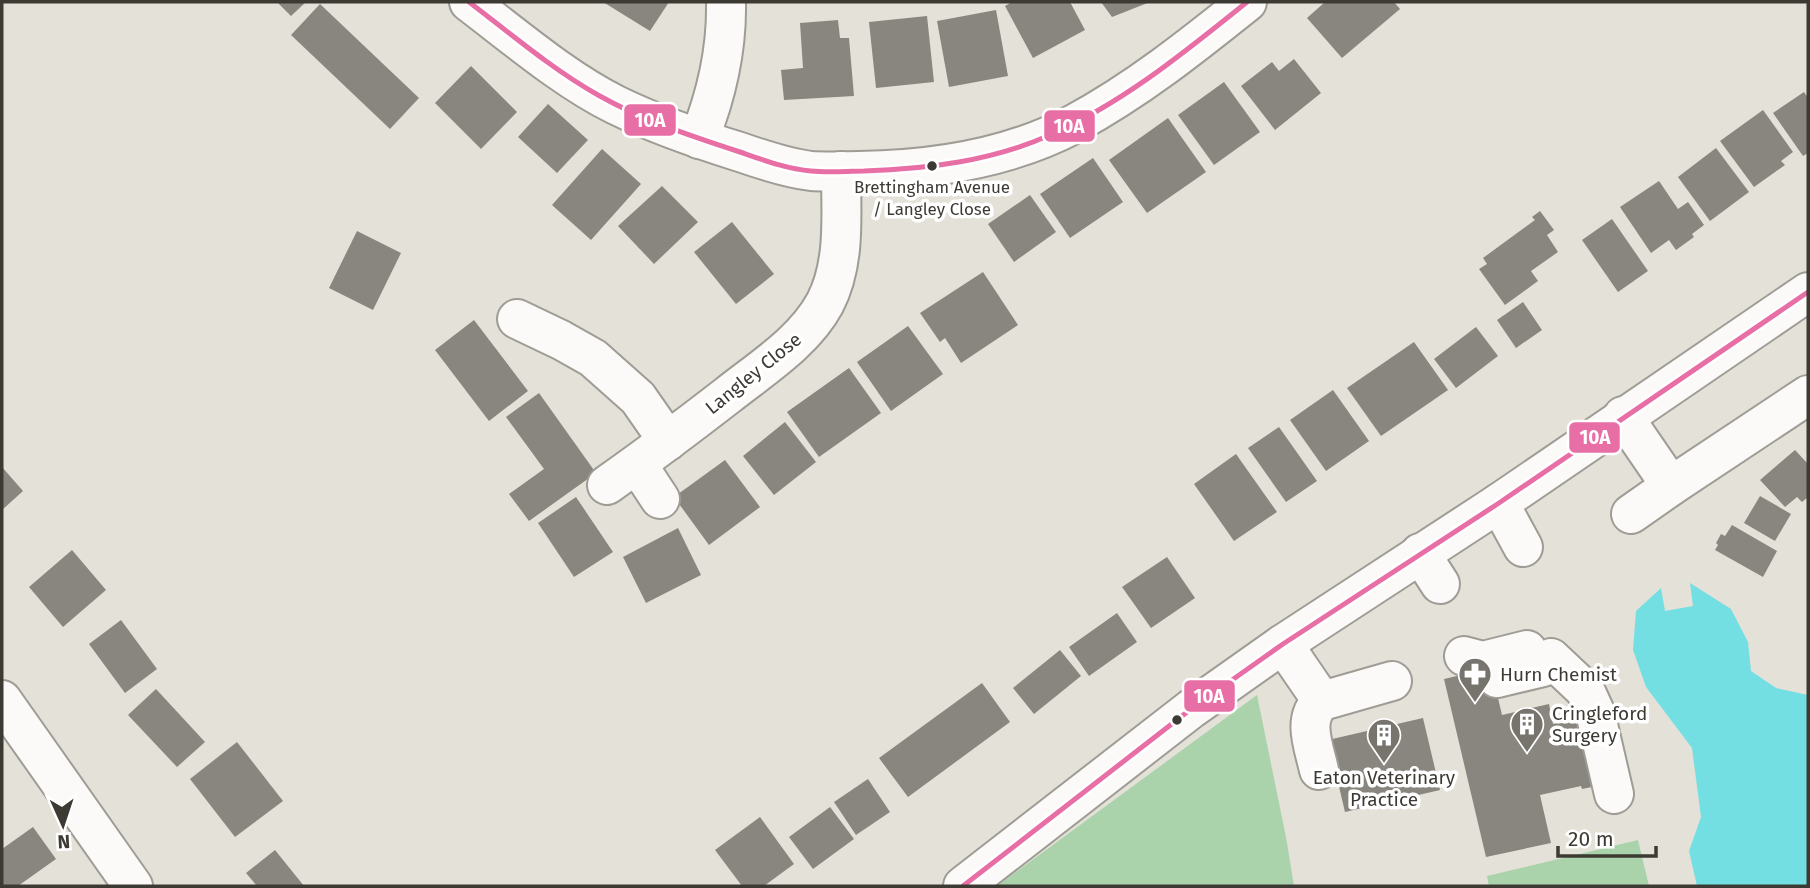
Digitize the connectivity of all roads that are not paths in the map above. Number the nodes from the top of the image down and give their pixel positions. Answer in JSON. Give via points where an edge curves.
{"nodes":[{"id":1,"x":468,"y":2,"type":"edge"},
{"id":2,"x":726,"y":2,"type":"edge"},
{"id":3,"x":1247,"y":2,"type":"edge"},
{"id":4,"x":699,"y":139,"type":"junction"},
{"id":5,"x":841,"y":171,"type":"junction"},
{"id":6,"x":1808,"y":292,"type":"edge"},
{"id":7,"x":526,"y":333,"type":"dead end"},
{"id":8,"x":1808,"y":395,"type":"edge"},
{"id":9,"x":1623,"y":416,"type":"junction"},
{"id":10,"x":668,"y":441,"type":"junction"},
{"id":11,"x":1671,"y":486,"type":"junction"},
{"id":12,"x":660,"y":499,"type":"dead end"},
{"id":13,"x":1499,"y":503,"type":"junction"},
{"id":14,"x":1630,"y":514,"type":"dead end"},
{"id":15,"x":1523,"y":547,"type":"dead end"},
{"id":16,"x":1545,"y":636,"type":"dead end"},
{"id":17,"x":1283,"y":643,"type":"junction"},
{"id":18,"x":1464,"y":656,"type":"dead end"},
{"id":19,"x":1497,"y":678,"type":"dead end"},
{"id":20,"x":1392,"y":681,"type":"dead end"},
{"id":21,"x":2,"y":700,"type":"edge"},
{"id":22,"x":1322,"y":701,"type":"junction"},
{"id":23,"x":1319,"y":770,"type":"dead end"},
{"id":24,"x":1614,"y":794,"type":"dead end"},
{"id":25,"x":133,"y":886,"type":"edge"},
{"id":26,"x":964,"y":886,"type":"edge"}],
"edges":[{"from":1,"to":4,"type":"street","via":[[615,105]]},
{"from":2,"to":4,"type":"street","via":[[722,69]]},
{"from":3,"to":5,"type":"street","via":[[1143,82],[1074,124],[1033,142],[957,164]]},
{"from":4,"to":5,"type":"street","via":[[781,165]]},
{"from":5,"to":10,"type":"street","name":"Langley Close","via":[[841,245],[825,303],[809,327],[776,357]]},
{"from":6,"to":9,"type":"street"},
{"from":7,"to":10,"type":"street","via":[[593,358],[638,398]]},
{"from":8,"to":11,"type":"street"},
{"from":9,"to":11,"type":"street"},
{"from":9,"to":13,"type":"street"},
{"from":10,"to":12,"type":"street","name":"Langley Close","via":[[622,474]]},
{"from":11,"to":14,"type":"street"},
{"from":13,"to":15,"type":"street"},
{"from":13,"to":17,"type":"street","via":[[1430,568]]},
{"from":16,"to":18,"type":"street","via":[[1531,649],[1483,661]]},
{"from":17,"to":22,"type":"street"},
{"from":17,"to":26,"type":"street"},
{"from":19,"to":24,"type":"street","via":[[1543,667],[1550,658],[1585,690],[1595,712]]},
{"from":20,"to":22,"type":"street"},
{"from":21,"to":25,"type":"street"},
{"from":22,"to":23,"type":"street","via":[[1309,722]]}]}
